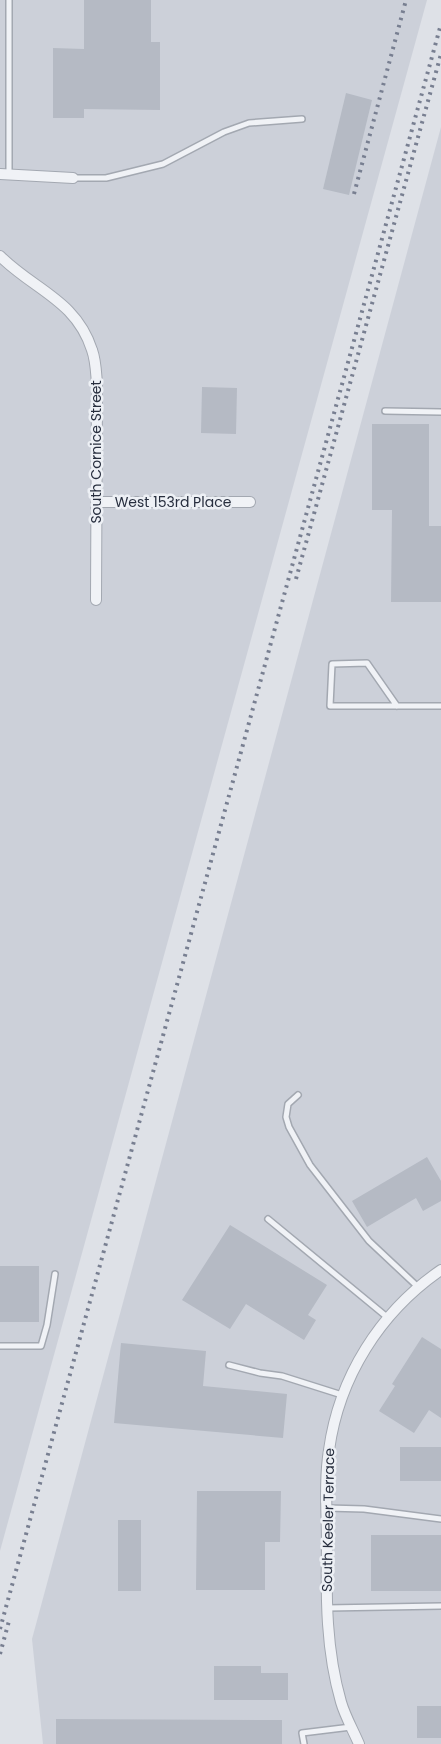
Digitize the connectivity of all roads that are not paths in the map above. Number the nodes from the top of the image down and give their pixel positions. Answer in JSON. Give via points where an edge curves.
{"nodes":[{"id":1,"x":9,"y":0,"type":"edge"},
{"id":2,"x":302,"y":119,"type":"dead end"},
{"id":3,"x":4,"y":174,"type":"edge"},
{"id":4,"x":73,"y":178,"type":"joint"},
{"id":5,"x":0,"y":256,"type":"edge"},
{"id":6,"x":386,"y":411,"type":"dead end"},
{"id":7,"x":441,"y":412,"type":"edge"},
{"id":8,"x":96,"y":502,"type":"junction"},
{"id":9,"x":250,"y":502,"type":"dead end"},
{"id":10,"x":96,"y":600,"type":"dead end"},
{"id":11,"x":397,"y":706,"type":"junction"},
{"id":12,"x":441,"y":706,"type":"edge"},
{"id":13,"x":298,"y":1095,"type":"dead end"},
{"id":14,"x":268,"y":1219,"type":"dead end"},
{"id":15,"x":441,"y":1270,"type":"edge"},
{"id":16,"x":55,"y":1274,"type":"dead end"},
{"id":17,"x":418,"y":1287,"type":"junction"},
{"id":18,"x":387,"y":1317,"type":"junction"},
{"id":19,"x":0,"y":1346,"type":"edge"},
{"id":20,"x":229,"y":1365,"type":"dead end"},
{"id":21,"x":343,"y":1395,"type":"junction"},
{"id":22,"x":327,"y":1508,"type":"junction"},
{"id":23,"x":441,"y":1519,"type":"edge"},
{"id":24,"x":441,"y":1606,"type":"edge"},
{"id":25,"x":327,"y":1608,"type":"junction"},
{"id":26,"x":352,"y":1727,"type":"junction"},
{"id":27,"x":304,"y":1744,"type":"edge"},
{"id":28,"x":358,"y":1744,"type":"edge"}],
"edges":[{"from":1,"to":3,"type":"lane"},
{"from":2,"to":4,"type":"lane","via":[[249,123],[224,132],[162,164],[106,178]]},
{"from":3,"to":4,"type":"street"},
{"from":5,"to":8,"type":"street","name":"South Cornice Street","via":[[58,300],[81,323],[92,351],[97,384]]},
{"from":6,"to":7,"type":"lane"},
{"from":8,"to":9,"type":"street","name":"West 153rd Place"},
{"from":8,"to":10,"type":"street","name":"South Cornice Street"},
{"from":11,"to":11,"type":"lane","via":[[330,706],[332,664],[367,664]]},
{"from":11,"to":12,"type":"lane"},
{"from":13,"to":17,"type":"lane","via":[[288,1104],[286,1117],[310,1165],[369,1241]]},
{"from":14,"to":18,"type":"lane"},
{"from":15,"to":17,"type":"street","name":"South Keeler Terrace"},
{"from":16,"to":19,"type":"lane","via":[[41,1346]]},
{"from":17,"to":18,"type":"street","name":"South Keeler Terrace"},
{"from":18,"to":21,"type":"street","name":"South Keeler Terrace","via":[[364,1351]]},
{"from":20,"to":21,"type":"lane","via":[[282,1376]]},
{"from":21,"to":22,"type":"street","name":"South Keeler Terrace","via":[[328,1452]]},
{"from":22,"to":23,"type":"lane","via":[[364,1508]]},
{"from":22,"to":25,"type":"street","name":"South Keeler Terrace"},
{"from":24,"to":25,"type":"lane"},
{"from":25,"to":26,"type":"street","name":"South Keeler Terrace","via":[[333,1670]]},
{"from":26,"to":27,"type":"lane","via":[[302,1733]]},
{"from":26,"to":28,"type":"street","name":"South Keeler Terrace"}]}
